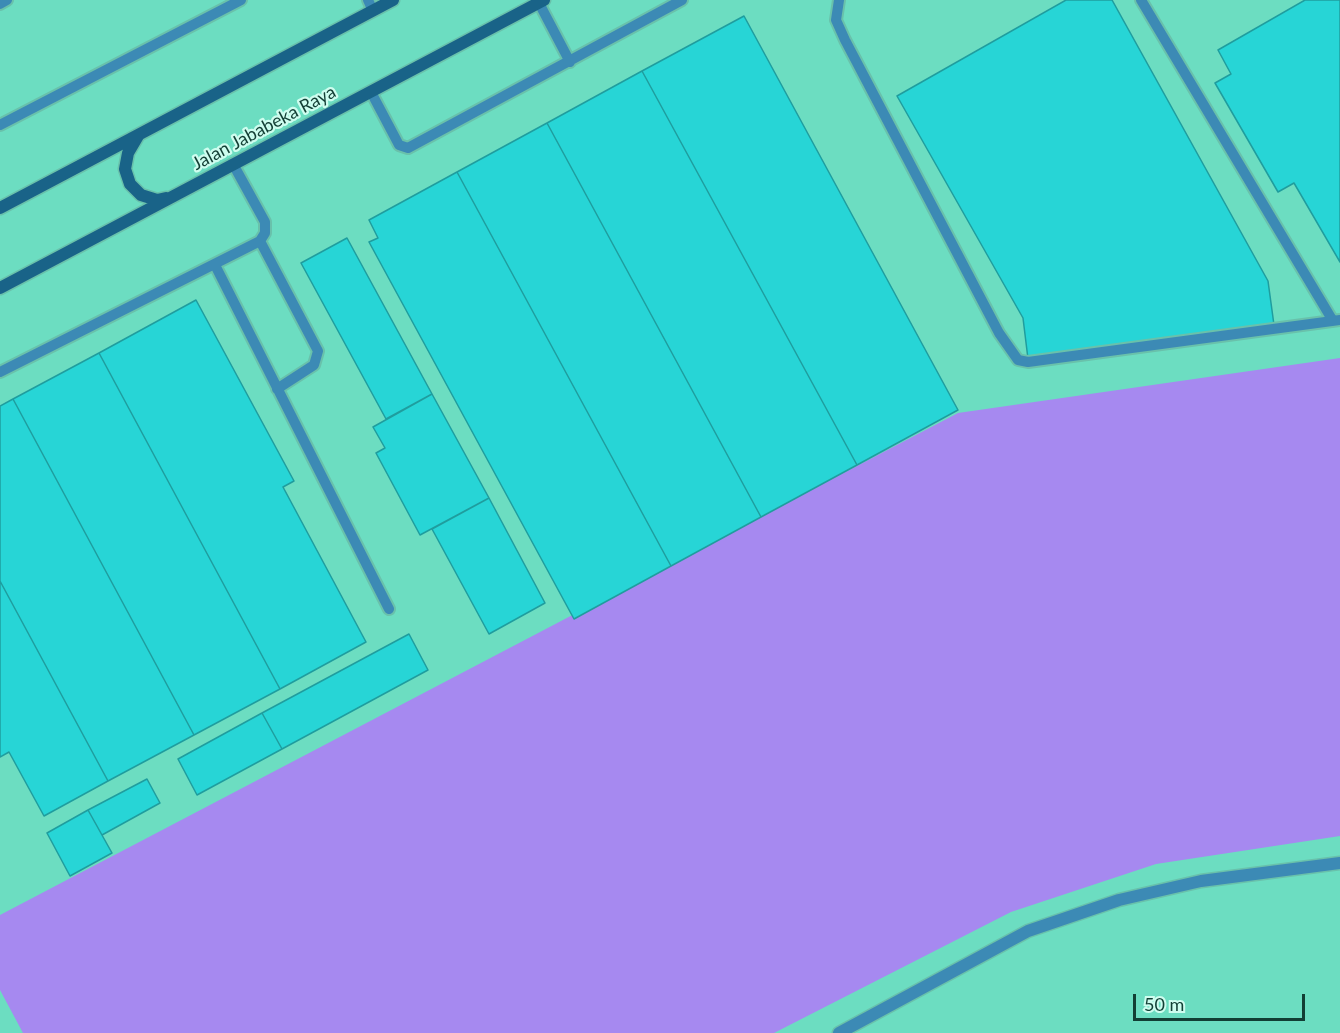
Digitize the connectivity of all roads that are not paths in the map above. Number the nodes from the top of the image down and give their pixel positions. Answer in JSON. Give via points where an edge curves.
{"nodes":[{"id":1,"x":7,"y":0,"type":"edge"},
{"id":2,"x":241,"y":0,"type":"edge"},
{"id":3,"x":393,"y":0,"type":"edge"},
{"id":4,"x":682,"y":0,"type":"edge"},
{"id":5,"x":839,"y":0,"type":"edge"},
{"id":6,"x":1141,"y":0,"type":"edge"},
{"id":7,"x":542,"y":1,"type":"edge"},
{"id":8,"x":0,"y":4,"type":"edge"},
{"id":9,"x":370,"y":5,"type":"edge"},
{"id":10,"x":570,"y":62,"type":"junction"},
{"id":11,"x":371,"y":92,"type":"junction"},
{"id":12,"x":0,"y":124,"type":"edge"},
{"id":13,"x":139,"y":135,"type":"junction"},
{"id":14,"x":233,"y":164,"type":"junction"},
{"id":15,"x":173,"y":196,"type":"junction"},
{"id":16,"x":0,"y":208,"type":"edge"},
{"id":17,"x":260,"y":241,"type":"junction"},
{"id":18,"x":215,"y":266,"type":"junction"},
{"id":19,"x":0,"y":288,"type":"edge"},
{"id":20,"x":1337,"y":321,"type":"edge"},
{"id":21,"x":0,"y":372,"type":"edge"},
{"id":22,"x":277,"y":389,"type":"junction"},
{"id":23,"x":388,"y":609,"type":"dead end"},
{"id":24,"x":1340,"y":863,"type":"edge"},
{"id":25,"x":839,"y":1033,"type":"edge"}],
"edges":[{"from":1,"to":8,"type":"lane"},
{"from":2,"to":12,"type":"lane"},
{"from":3,"to":9,"type":"main road"},
{"from":4,"to":10,"type":"lane"},
{"from":5,"to":20,"type":"lane","via":[[836,20],[845,40],[999,333],[1018,360],[1028,362]]},
{"from":6,"to":20,"type":"lane"},
{"from":7,"to":10,"type":"lane"},
{"from":7,"to":11,"type":"main road","name":"Jalan Jababeka Raya"},
{"from":9,"to":13,"type":"main road"},
{"from":10,"to":11,"type":"lane","via":[[408,148],[399,145]]},
{"from":11,"to":14,"type":"main road","name":"Jalan Jababeka Raya"},
{"from":13,"to":15,"type":"main road","via":[[128,153],[125,169],[130,184],[141,195],[157,200]]},
{"from":13,"to":16,"type":"main road"},
{"from":14,"to":15,"type":"main road","name":"Jalan Jababeka Raya"},
{"from":14,"to":17,"type":"lane","via":[[266,222]]},
{"from":15,"to":19,"type":"main road","name":"Jalan Jababeka Raya"},
{"from":17,"to":18,"type":"lane"},
{"from":17,"to":22,"type":"lane","via":[[318,351],[314,365]]},
{"from":18,"to":21,"type":"lane"},
{"from":18,"to":22,"type":"lane"},
{"from":22,"to":23,"type":"lane"},
{"from":24,"to":25,"type":"street","via":[[1201,881],[1119,900],[1028,931]]}]}
